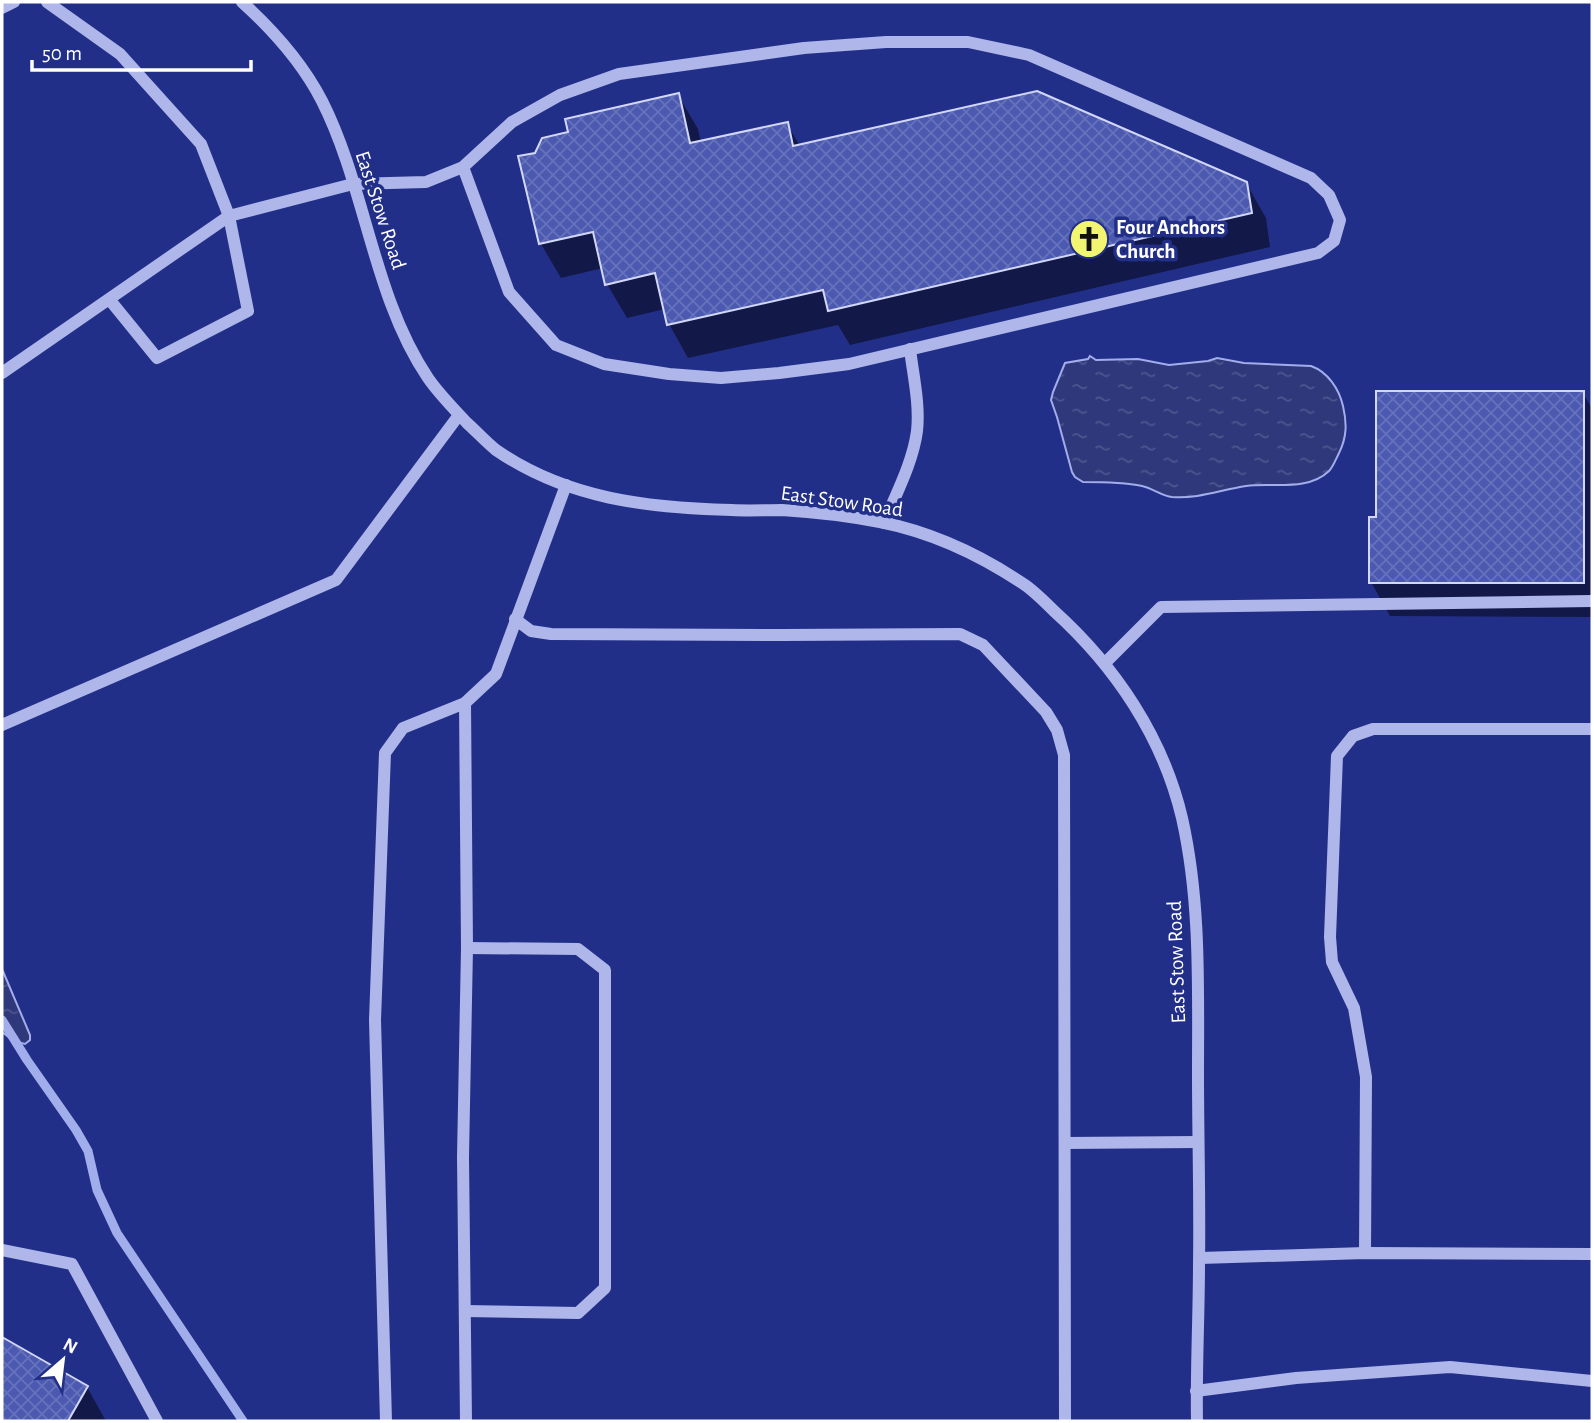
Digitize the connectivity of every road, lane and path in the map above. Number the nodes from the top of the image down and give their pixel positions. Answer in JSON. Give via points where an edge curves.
{"nodes":[{"id":1,"x":14,"y":2,"type":"edge"},
{"id":2,"x":47,"y":2,"type":"edge"},
{"id":3,"x":242,"y":2,"type":"edge"},
{"id":4,"x":2,"y":8,"type":"edge"},
{"id":5,"x":463,"y":167,"type":"junction"},
{"id":6,"x":353,"y":184,"type":"junction"},
{"id":7,"x":229,"y":216,"type":"junction"},
{"id":8,"x":108,"y":299,"type":"junction"},
{"id":9,"x":909,"y":349,"type":"junction"},
{"id":10,"x":2,"y":373,"type":"edge"},
{"id":11,"x":459,"y":415,"type":"junction"},
{"id":12,"x":566,"y":485,"type":"junction"},
{"id":13,"x":884,"y":523,"type":"junction"},
{"id":14,"x":1592,"y":601,"type":"edge"},
{"id":15,"x":515,"y":619,"type":"junction"},
{"id":16,"x":1105,"y":663,"type":"junction"},
{"id":17,"x":465,"y":703,"type":"junction"},
{"id":18,"x":2,"y":725,"type":"edge"},
{"id":19,"x":1592,"y":729,"type":"edge"},
{"id":20,"x":467,"y":948,"type":"junction"},
{"id":21,"x":1198,"y":1142,"type":"junction"},
{"id":22,"x":1065,"y":1143,"type":"junction"},
{"id":23,"x":2,"y":1250,"type":"edge"},
{"id":24,"x":1365,"y":1253,"type":"junction"},
{"id":25,"x":1592,"y":1254,"type":"edge"},
{"id":26,"x":1199,"y":1258,"type":"junction"},
{"id":27,"x":464,"y":1311,"type":"junction"},
{"id":28,"x":1592,"y":1381,"type":"edge"},
{"id":29,"x":1196,"y":1391,"type":"junction"},
{"id":30,"x":156,"y":1421,"type":"edge"},
{"id":31,"x":386,"y":1421,"type":"edge"},
{"id":32,"x":466,"y":1421,"type":"edge"},
{"id":33,"x":1065,"y":1421,"type":"edge"},
{"id":34,"x":1197,"y":1421,"type":"edge"}],
"edges":[{"from":1,"to":4,"type":"street"},
{"from":2,"to":7,"type":"street","via":[[120,54],[201,144]]},
{"from":3,"to":6,"type":"street","name":"East Stow Road","via":[[297,59],[323,102]]},
{"from":5,"to":6,"type":"street","via":[[426,182]]},
{"from":5,"to":9,"type":"street","via":[[509,292],[556,345],[604,364],[721,378],[849,363]]},
{"from":5,"to":9,"type":"street","via":[[512,122],[560,95],[619,74],[803,48],[968,42],[1029,55],[1311,178],[1329,195],[1339,220],[1334,241],[1318,253]]},
{"from":6,"to":7,"type":"street"},
{"from":6,"to":11,"type":"street","name":"East Stow Road","via":[[406,337],[429,379]]},
{"from":7,"to":8,"type":"street"},
{"from":7,"to":8,"type":"street","via":[[248,311],[157,358]]},
{"from":8,"to":10,"type":"street"},
{"from":9,"to":13,"type":"street","via":[[917,430],[911,458]]},
{"from":11,"to":12,"type":"street","name":"East Stow Road","via":[[493,448]]},
{"from":11,"to":18,"type":"street","via":[[336,580]]},
{"from":12,"to":13,"type":"street","name":"East Stow Road","via":[[629,503],[782,510]]},
{"from":12,"to":15,"type":"street"},
{"from":13,"to":16,"type":"street","name":"East Stow Road","via":[[934,537],[1028,586]]},
{"from":14,"to":16,"type":"street","via":[[1161,607]]},
{"from":15,"to":17,"type":"street","via":[[496,674]]},
{"from":15,"to":22,"type":"street","via":[[531,631],[551,634],[941,633],[960,634],[983,645],[1046,712],[1064,755]]},
{"from":16,"to":21,"type":"street","name":"East Stow Road","via":[[1137,709],[1163,760],[1192,872],[1197,931]]},
{"from":17,"to":20,"type":"street"},
{"from":17,"to":31,"type":"street","via":[[404,728],[385,753],[375,1020]]},
{"from":19,"to":24,"type":"street","via":[[1373,729],[1353,736],[1337,756],[1329,937],[1332,962],[1354,1008],[1366,1077]]},
{"from":20,"to":27,"type":"street"},
{"from":20,"to":27,"type":"street","via":[[578,949],[605,970],[605,1288],[578,1313]]},
{"from":21,"to":22,"type":"street"},
{"from":21,"to":26,"type":"street","name":"East Stow Road"},
{"from":22,"to":33,"type":"street"},
{"from":23,"to":30,"type":"street","via":[[72,1264]]},
{"from":24,"to":25,"type":"street"},
{"from":24,"to":26,"type":"street"},
{"from":26,"to":29,"type":"street","name":"East Stow Road"},
{"from":27,"to":32,"type":"street"},
{"from":28,"to":29,"type":"street","via":[[1450,1367],[1296,1378]]},
{"from":29,"to":34,"type":"street","name":"East Stow Road"}]}
